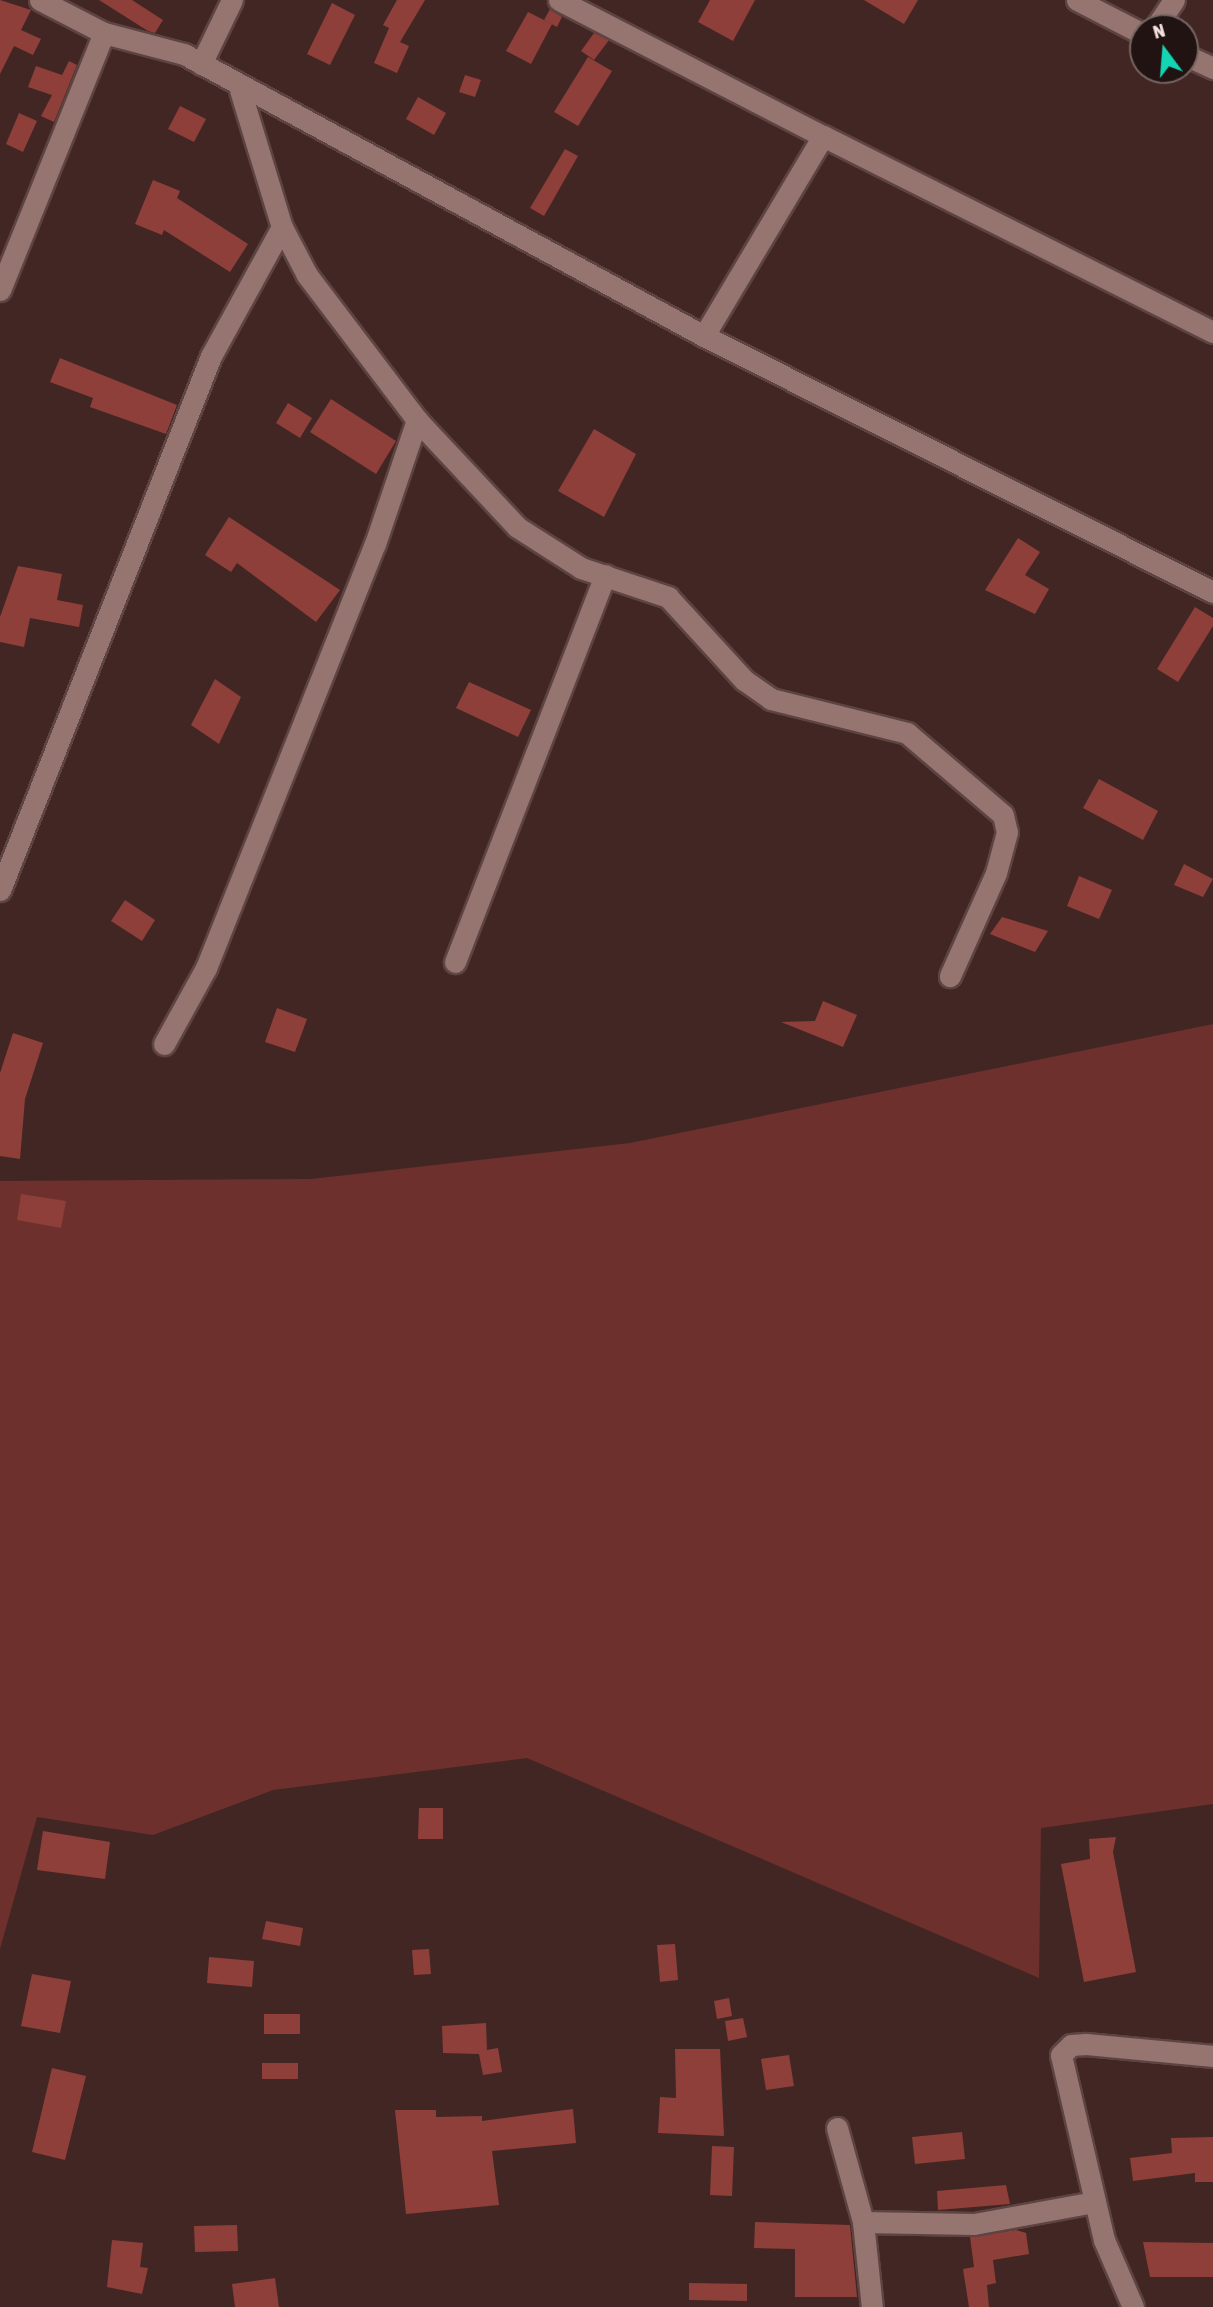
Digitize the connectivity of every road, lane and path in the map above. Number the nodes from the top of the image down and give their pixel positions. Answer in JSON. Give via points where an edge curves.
{"nodes":[{"id":1,"x":40,"y":0,"type":"edge"},
{"id":2,"x":232,"y":0,"type":"edge"},
{"id":3,"x":559,"y":0,"type":"edge"},
{"id":4,"x":1077,"y":0,"type":"edge"},
{"id":5,"x":1129,"y":27,"type":"edge"},
{"id":6,"x":104,"y":33,"type":"junction"},
{"id":7,"x":201,"y":64,"type":"junction"},
{"id":8,"x":240,"y":90,"type":"junction"},
{"id":9,"x":823,"y":136,"type":"junction"},
{"id":10,"x":282,"y":227,"type":"junction"},
{"id":11,"x":0,"y":290,"type":"edge"},
{"id":12,"x":1213,"y":332,"type":"edge"},
{"id":13,"x":704,"y":336,"type":"junction"},
{"id":14,"x":417,"y":420,"type":"junction"},
{"id":15,"x":605,"y":575,"type":"junction"},
{"id":16,"x":1213,"y":592,"type":"edge"},
{"id":17,"x":0,"y":890,"type":"edge"},
{"id":18,"x":454,"y":962,"type":"dead end"},
{"id":19,"x":950,"y":976,"type":"dead end"},
{"id":20,"x":164,"y":1044,"type":"dead end"},
{"id":21,"x":1213,"y":2056,"type":"edge"},
{"id":22,"x":837,"y":2128,"type":"dead end"},
{"id":23,"x":1094,"y":2202,"type":"junction"},
{"id":24,"x":863,"y":2222,"type":"junction"},
{"id":25,"x":872,"y":2307,"type":"edge"},
{"id":26,"x":1133,"y":2307,"type":"edge"}],
"edges":[{"from":1,"to":6,"type":"street"},
{"from":2,"to":7,"type":"street"},
{"from":3,"to":9,"type":"street"},
{"from":4,"to":5,"type":"street"},
{"from":6,"to":7,"type":"street"},
{"from":6,"to":11,"type":"street"},
{"from":7,"to":8,"type":"street"},
{"from":8,"to":10,"type":"street"},
{"from":8,"to":13,"type":"street","via":[[629,291]]},
{"from":9,"to":12,"type":"street"},
{"from":9,"to":13,"type":"street"},
{"from":10,"to":14,"type":"street","via":[[307,275]]},
{"from":10,"to":17,"type":"street","via":[[211,356]]},
{"from":13,"to":16,"type":"street"},
{"from":14,"to":15,"type":"street","via":[[517,527],[559,556]]},
{"from":14,"to":20,"type":"street","via":[[206,968]]},
{"from":15,"to":18,"type":"street"},
{"from":15,"to":19,"type":"street","via":[[668,597],[744,680],[771,699],[907,733],[1003,815],[1007,832],[996,873]]},
{"from":21,"to":23,"type":"street","via":[[1086,2044],[1064,2049],[1061,2065]]},
{"from":22,"to":24,"type":"street"},
{"from":23,"to":24,"type":"street","via":[[974,2224]]},
{"from":23,"to":26,"type":"street"},
{"from":24,"to":25,"type":"street"}]}
